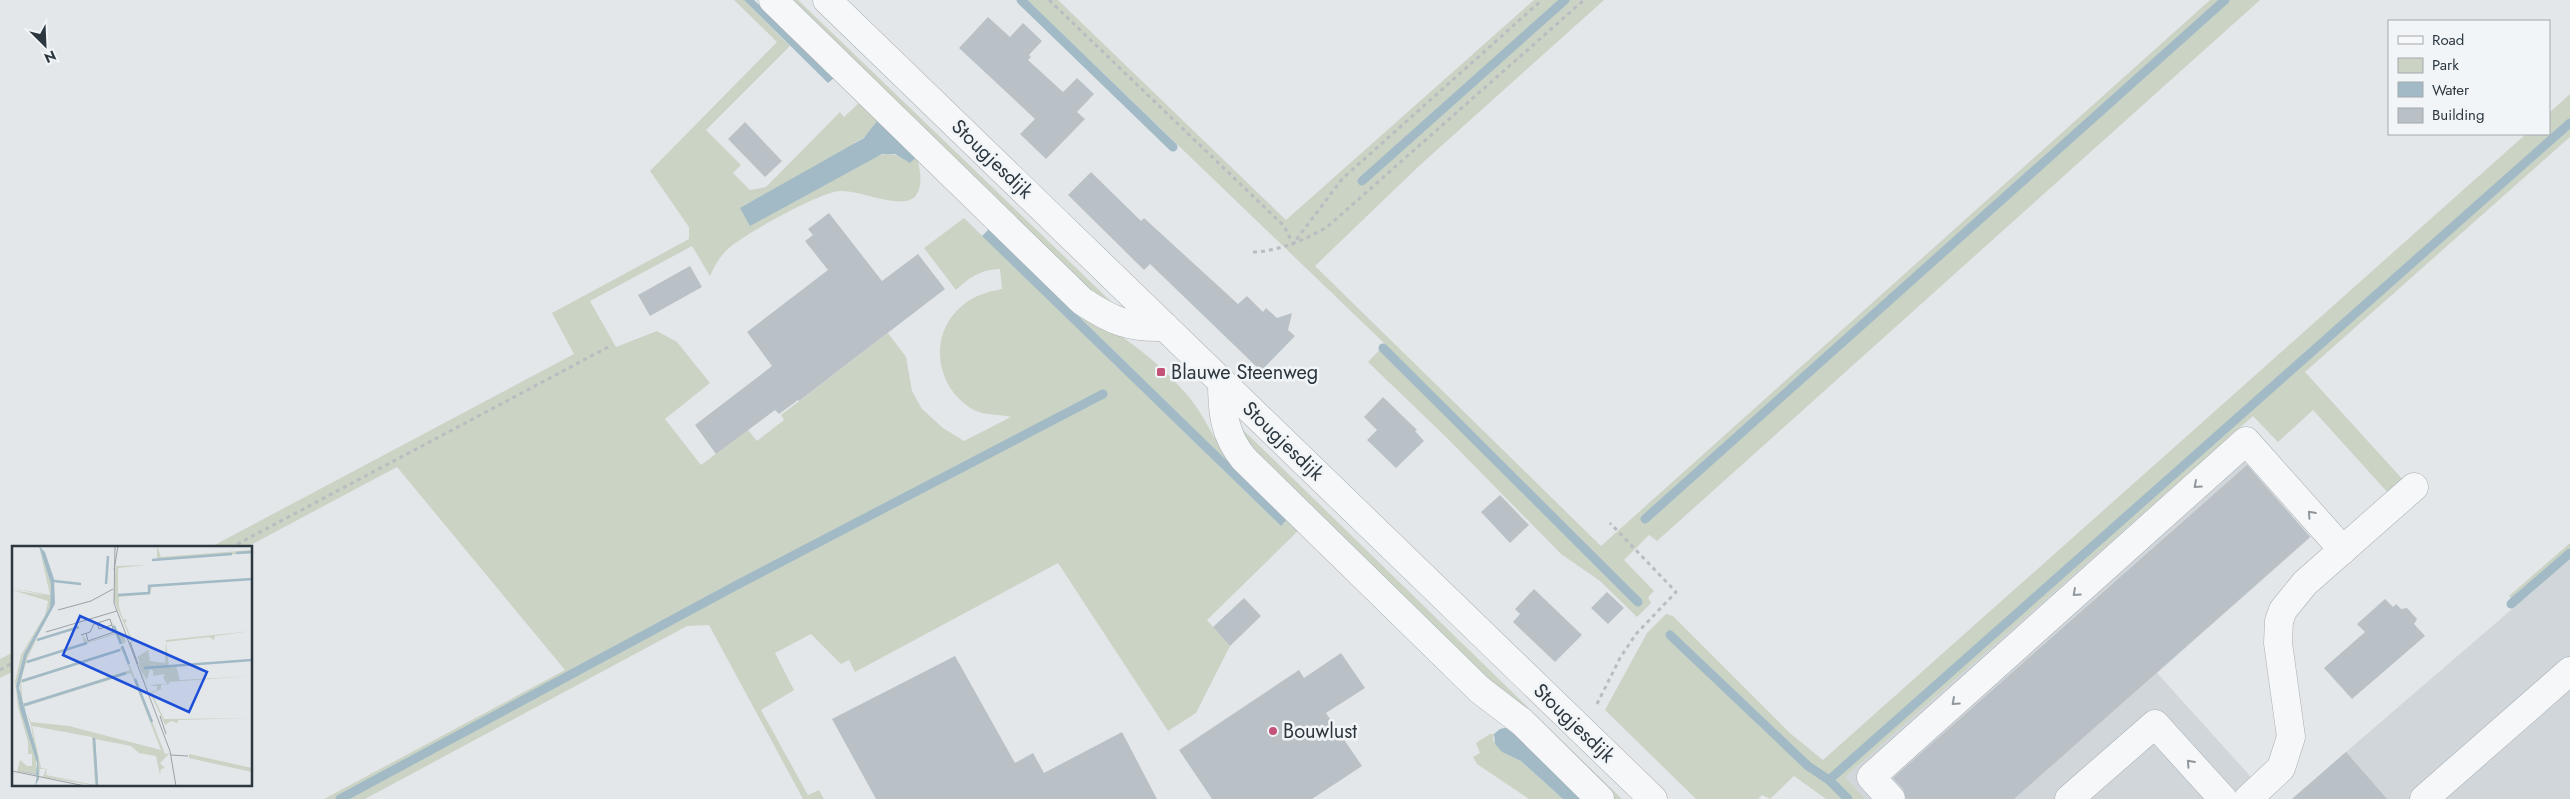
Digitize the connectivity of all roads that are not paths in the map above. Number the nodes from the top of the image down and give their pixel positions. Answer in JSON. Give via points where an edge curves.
{"nodes":[{"id":1,"x":773,"y":0,"type":"edge"},
{"id":2,"x":828,"y":0,"type":"edge"},
{"id":3,"x":1165,"y":327,"type":"junction"},
{"id":4,"x":1222,"y":382,"type":"junction"},
{"id":5,"x":2414,"y":487,"type":"dead end"},
{"id":6,"x":2343,"y":550,"type":"junction"},
{"id":7,"x":2570,"y":671,"type":"edge"},
{"id":8,"x":2254,"y":794,"type":"edge"},
{"id":9,"x":1600,"y":799,"type":"edge"},
{"id":10,"x":1653,"y":799,"type":"edge"},
{"id":11,"x":1891,"y":799,"type":"edge"},
{"id":12,"x":2069,"y":799,"type":"edge"},
{"id":13,"x":2223,"y":799,"type":"edge"},
{"id":14,"x":2424,"y":799,"type":"edge"}],
"edges":[{"from":1,"to":3,"type":"street","via":[[1082,301],[1118,323]]},
{"from":2,"to":3,"type":"street","name":"Stougjesdijk"},
{"from":3,"to":4,"type":"street","name":"Stougjesdijk"},
{"from":4,"to":9,"type":"street","via":[[1225,426],[1244,459],[1480,690],[1522,722]]},
{"from":4,"to":10,"type":"street","name":"Stougjesdijk"},
{"from":5,"to":6,"type":"street"},
{"from":6,"to":8,"type":"street","via":[[2297,591],[2283,610],[2278,643],[2291,737],[2281,768]]},
{"from":6,"to":11,"type":"street","one_way":true,"via":[[2246,441],[1871,776]]},
{"from":7,"to":14,"type":"street"},
{"from":13,"to":12,"type":"street","one_way":true,"via":[[2155,724]]}]}
